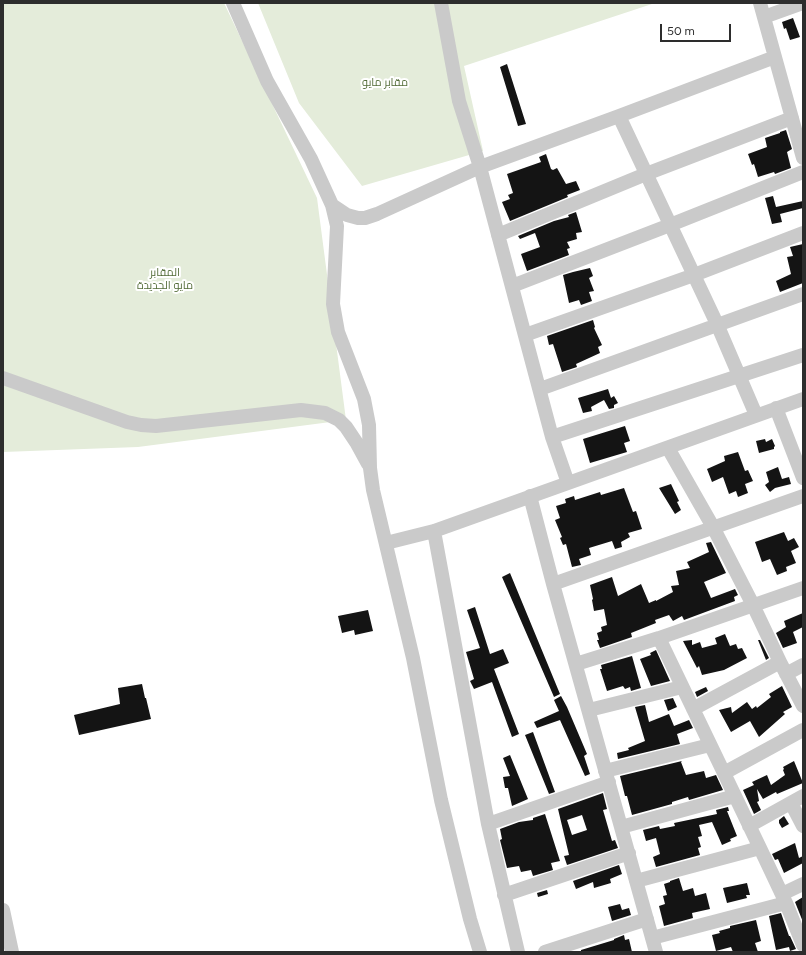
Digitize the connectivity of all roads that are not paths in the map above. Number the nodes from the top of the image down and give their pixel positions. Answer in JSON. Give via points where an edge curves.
{"nodes":[{"id":1,"x":233,"y":3,"type":"edge"},
{"id":2,"x":441,"y":3,"type":"edge"},
{"id":3,"x":760,"y":3,"type":"edge"},
{"id":4,"x":803,"y":3,"type":"edge"},
{"id":5,"x":764,"y":17,"type":"junction"},
{"id":6,"x":775,"y":57,"type":"junction"},
{"id":7,"x":619,"y":116,"type":"junction"},
{"id":8,"x":792,"y":118,"type":"junction"},
{"id":9,"x":803,"y":158,"type":"edge"},
{"id":10,"x":480,"y":167,"type":"junction"},
{"id":11,"x":803,"y":172,"type":"edge"},
{"id":12,"x":646,"y":174,"type":"junction"},
{"id":13,"x":332,"y":205,"type":"junction"},
{"id":14,"x":670,"y":225,"type":"junction"},
{"id":15,"x":803,"y":233,"type":"edge"},
{"id":16,"x":498,"y":235,"type":"junction"},
{"id":17,"x":694,"y":275,"type":"junction"},
{"id":18,"x":512,"y":286,"type":"junction"},
{"id":19,"x":803,"y":294,"type":"edge"},
{"id":20,"x":717,"y":324,"type":"junction"},
{"id":21,"x":525,"y":335,"type":"junction"},
{"id":22,"x":803,"y":355,"type":"edge"},
{"id":23,"x":740,"y":376,"type":"junction"},
{"id":24,"x":3,"y":378,"type":"edge"},
{"id":25,"x":540,"y":389,"type":"junction"},
{"id":26,"x":803,"y":399,"type":"edge"},
{"id":27,"x":776,"y":408,"type":"junction"},
{"id":28,"x":756,"y":415,"type":"junction"},
{"id":29,"x":552,"y":437,"type":"junction"},
{"id":30,"x":668,"y":448,"type":"junction"},
{"id":31,"x":370,"y":468,"type":"junction"},
{"id":32,"x":803,"y":478,"type":"edge"},
{"id":33,"x":568,"y":483,"type":"junction"},
{"id":34,"x":530,"y":496,"type":"junction"},
{"id":35,"x":803,"y":496,"type":"edge"},
{"id":36,"x":713,"y":527,"type":"junction"},
{"id":37,"x":434,"y":531,"type":"junction"},
{"id":38,"x":386,"y":543,"type":"junction"},
{"id":39,"x":553,"y":584,"type":"junction"},
{"id":40,"x":803,"y":588,"type":"edge"},
{"id":41,"x":753,"y":605,"type":"junction"},
{"id":42,"x":659,"y":638,"type":"junction"},
{"id":43,"x":576,"y":664,"type":"junction"},
{"id":44,"x":803,"y":665,"type":"edge"},
{"id":45,"x":783,"y":668,"type":"junction"},
{"id":46,"x":682,"y":687,"type":"junction"},
{"id":47,"x":803,"y":706,"type":"edge"},
{"id":48,"x":693,"y":709,"type":"junction"},
{"id":49,"x":589,"y":710,"type":"junction"},
{"id":50,"x":803,"y":730,"type":"edge"},
{"id":51,"x":710,"y":745,"type":"junction"},
{"id":52,"x":724,"y":773,"type":"junction"},
{"id":53,"x":607,"y":777,"type":"junction"},
{"id":54,"x":735,"y":796,"type":"junction"},
{"id":55,"x":797,"y":800,"type":"edge"},
{"id":56,"x":488,"y":824,"type":"junction"},
{"id":57,"x":749,"y":826,"type":"junction"},
{"id":58,"x":803,"y":826,"type":"edge"},
{"id":59,"x":621,"y":827,"type":"junction"},
{"id":60,"x":760,"y":848,"type":"junction"},
{"id":61,"x":629,"y":853,"type":"junction"},
{"id":62,"x":636,"y":881,"type":"junction"},
{"id":63,"x":803,"y":884,"type":"edge"},
{"id":64,"x":504,"y":895,"type":"junction"},
{"id":65,"x":784,"y":898,"type":"junction"},
{"id":66,"x":3,"y":910,"type":"edge"},
{"id":67,"x":647,"y":919,"type":"junction"},
{"id":68,"x":652,"y":938,"type":"junction"},
{"id":69,"x":803,"y":945,"type":"edge"},
{"id":70,"x":12,"y":952,"type":"edge"},
{"id":71,"x":480,"y":952,"type":"edge"},
{"id":72,"x":518,"y":952,"type":"edge"},
{"id":73,"x":545,"y":952,"type":"edge"},
{"id":74,"x":656,"y":952,"type":"edge"}],
"edges":[{"from":1,"to":13,"type":"street","via":[[267,80],[311,159]]},
{"from":2,"to":10,"type":"street","via":[[459,101]]},
{"from":3,"to":5,"type":"street"},
{"from":4,"to":5,"type":"street"},
{"from":5,"to":6,"type":"street"},
{"from":6,"to":7,"type":"street"},
{"from":6,"to":8,"type":"street"},
{"from":7,"to":10,"type":"street"},
{"from":7,"to":12,"type":"street"},
{"from":8,"to":9,"type":"street"},
{"from":8,"to":12,"type":"street"},
{"from":10,"to":13,"type":"street","via":[[365,218],[347,215]]},
{"from":10,"to":16,"type":"street"},
{"from":11,"to":14,"type":"street"},
{"from":12,"to":14,"type":"street"},
{"from":12,"to":16,"type":"street"},
{"from":13,"to":31,"type":"street","via":[[337,226],[333,304],[338,332],[364,399],[369,425]]},
{"from":14,"to":17,"type":"street"},
{"from":14,"to":18,"type":"street"},
{"from":15,"to":17,"type":"street"},
{"from":16,"to":18,"type":"street"},
{"from":17,"to":20,"type":"street"},
{"from":17,"to":21,"type":"street"},
{"from":18,"to":21,"type":"street"},
{"from":19,"to":20,"type":"street"},
{"from":20,"to":23,"type":"street"},
{"from":20,"to":25,"type":"street"},
{"from":21,"to":25,"type":"street"},
{"from":22,"to":23,"type":"street"},
{"from":23,"to":28,"type":"street"},
{"from":23,"to":29,"type":"street"},
{"from":24,"to":31,"type":"street","via":[[141,425],[156,426],[301,410],[325,413],[346,426]]},
{"from":25,"to":29,"type":"street"},
{"from":26,"to":27,"type":"street"},
{"from":27,"to":28,"type":"street"},
{"from":27,"to":32,"type":"street"},
{"from":28,"to":30,"type":"street"},
{"from":29,"to":33,"type":"street"},
{"from":30,"to":33,"type":"street"},
{"from":30,"to":36,"type":"street"},
{"from":31,"to":38,"type":"street"},
{"from":33,"to":34,"type":"street"},
{"from":34,"to":37,"type":"street"},
{"from":34,"to":39,"type":"street"},
{"from":35,"to":36,"type":"street"},
{"from":36,"to":39,"type":"street"},
{"from":36,"to":41,"type":"street"},
{"from":37,"to":38,"type":"street"},
{"from":37,"to":56,"type":"street"},
{"from":38,"to":71,"type":"street","via":[[413,658],[441,800]]},
{"from":39,"to":43,"type":"street"},
{"from":40,"to":41,"type":"street"},
{"from":41,"to":42,"type":"street"},
{"from":41,"to":45,"type":"street"},
{"from":42,"to":43,"type":"street"},
{"from":42,"to":46,"type":"street"},
{"from":43,"to":49,"type":"street"},
{"from":44,"to":45,"type":"street"},
{"from":45,"to":47,"type":"street"},
{"from":45,"to":48,"type":"street"},
{"from":46,"to":48,"type":"street"},
{"from":46,"to":49,"type":"street"},
{"from":48,"to":51,"type":"street"},
{"from":49,"to":53,"type":"street"},
{"from":50,"to":52,"type":"street"},
{"from":51,"to":52,"type":"street"},
{"from":51,"to":53,"type":"street"},
{"from":52,"to":54,"type":"street"},
{"from":53,"to":56,"type":"street"},
{"from":53,"to":59,"type":"street"},
{"from":54,"to":57,"type":"street"},
{"from":54,"to":59,"type":"street"},
{"from":55,"to":57,"type":"street"},
{"from":55,"to":58,"type":"street"},
{"from":56,"to":64,"type":"street"},
{"from":57,"to":60,"type":"street"},
{"from":59,"to":61,"type":"street"},
{"from":60,"to":62,"type":"street"},
{"from":60,"to":65,"type":"street"},
{"from":61,"to":62,"type":"street"},
{"from":61,"to":64,"type":"street"},
{"from":62,"to":67,"type":"street"},
{"from":63,"to":65,"type":"street"},
{"from":64,"to":72,"type":"street"},
{"from":65,"to":68,"type":"street"},
{"from":65,"to":69,"type":"street"},
{"from":66,"to":70,"type":"street"},
{"from":67,"to":68,"type":"street"},
{"from":67,"to":73,"type":"street"},
{"from":68,"to":74,"type":"street"}]}
